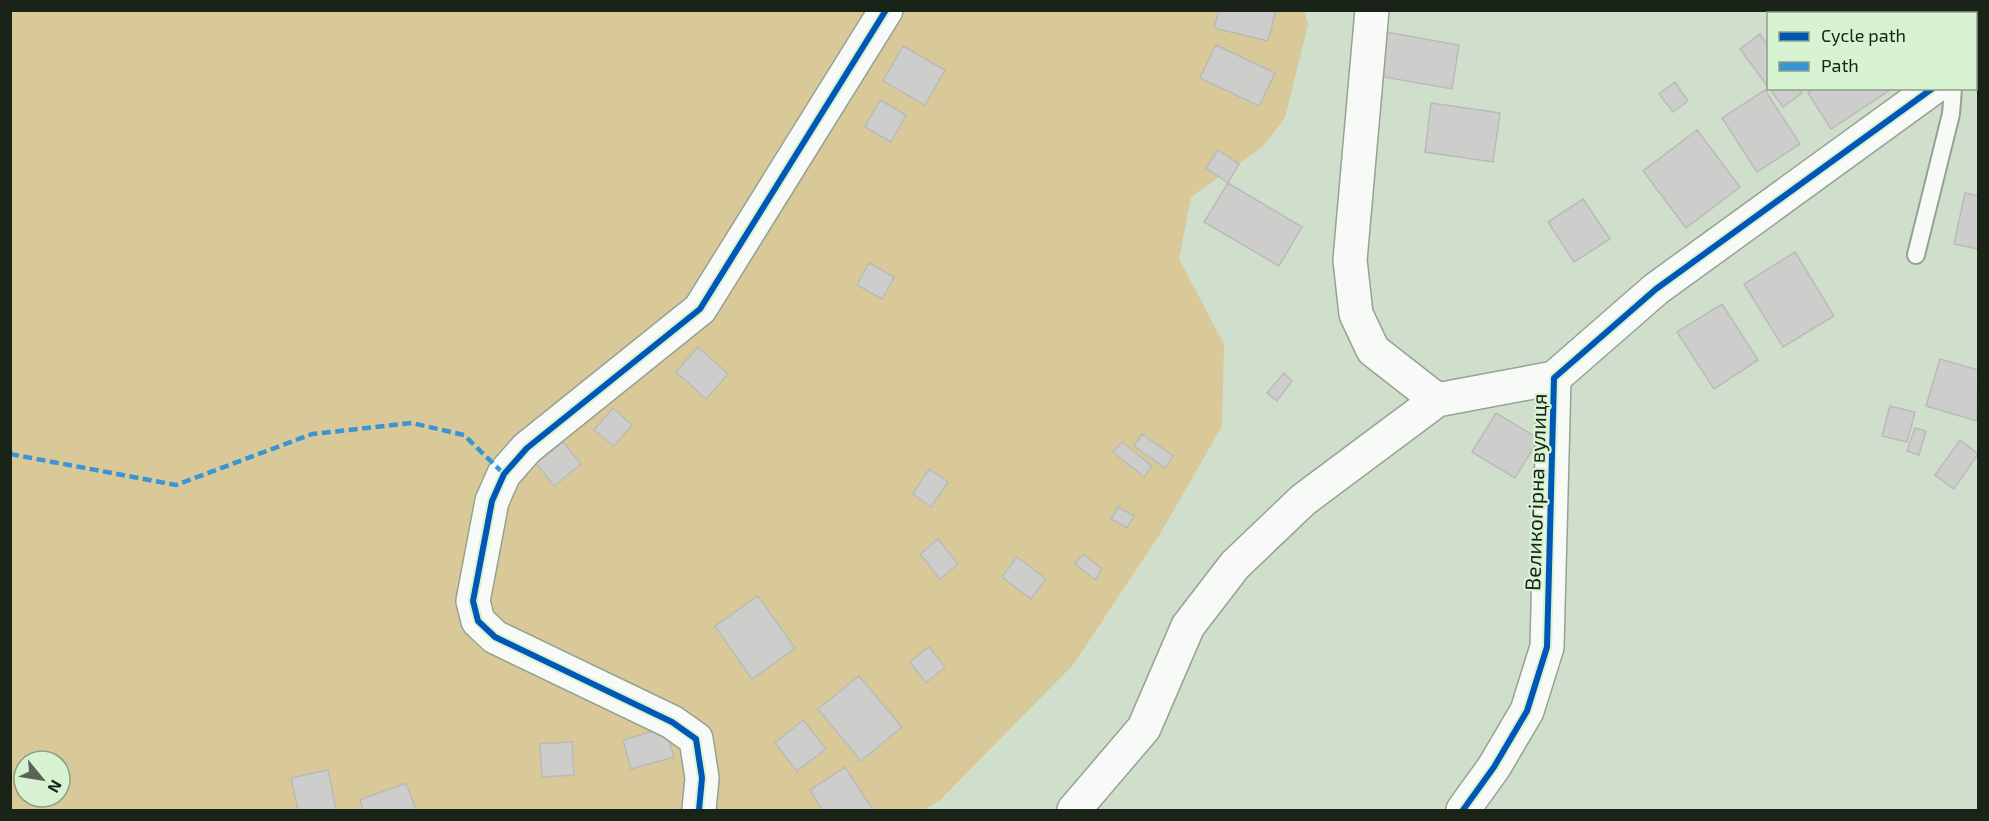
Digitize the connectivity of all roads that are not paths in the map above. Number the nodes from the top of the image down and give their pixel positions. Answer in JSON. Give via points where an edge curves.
{"nodes":[{"id":1,"x":886,"y":10,"type":"edge"},
{"id":2,"x":1372,"y":10,"type":"edge"},
{"id":3,"x":1930,"y":90,"type":"edge"},
{"id":4,"x":1953,"y":90,"type":"edge"},
{"id":5,"x":1916,"y":255,"type":"dead end"},
{"id":6,"x":1554,"y":378,"type":"junction"},
{"id":7,"x":1437,"y":400,"type":"junction"},
{"id":8,"x":699,"y":810,"type":"edge"},
{"id":9,"x":1074,"y":810,"type":"edge"},
{"id":10,"x":1464,"y":810,"type":"edge"}],
"edges":[{"from":1,"to":8,"type":"street","via":[[700,309],[527,448],[504,474],[492,501],[473,601],[478,621],[495,637],[672,722],[696,739],[702,778]]},
{"from":2,"to":7,"type":"street","via":[[1350,260],[1356,314],[1373,350]]},
{"from":3,"to":6,"type":"street","name":"Великогірна вулиця","via":[[1656,289]]},
{"from":4,"to":5,"type":"lane","via":[[1951,114]]},
{"from":6,"to":7,"type":"street"},
{"from":6,"to":10,"type":"street","name":"Великогірна вулиця","via":[[1547,647],[1527,711]]},
{"from":7,"to":9,"type":"street","via":[[1303,500],[1235,565],[1188,626],[1144,728]]}]}
